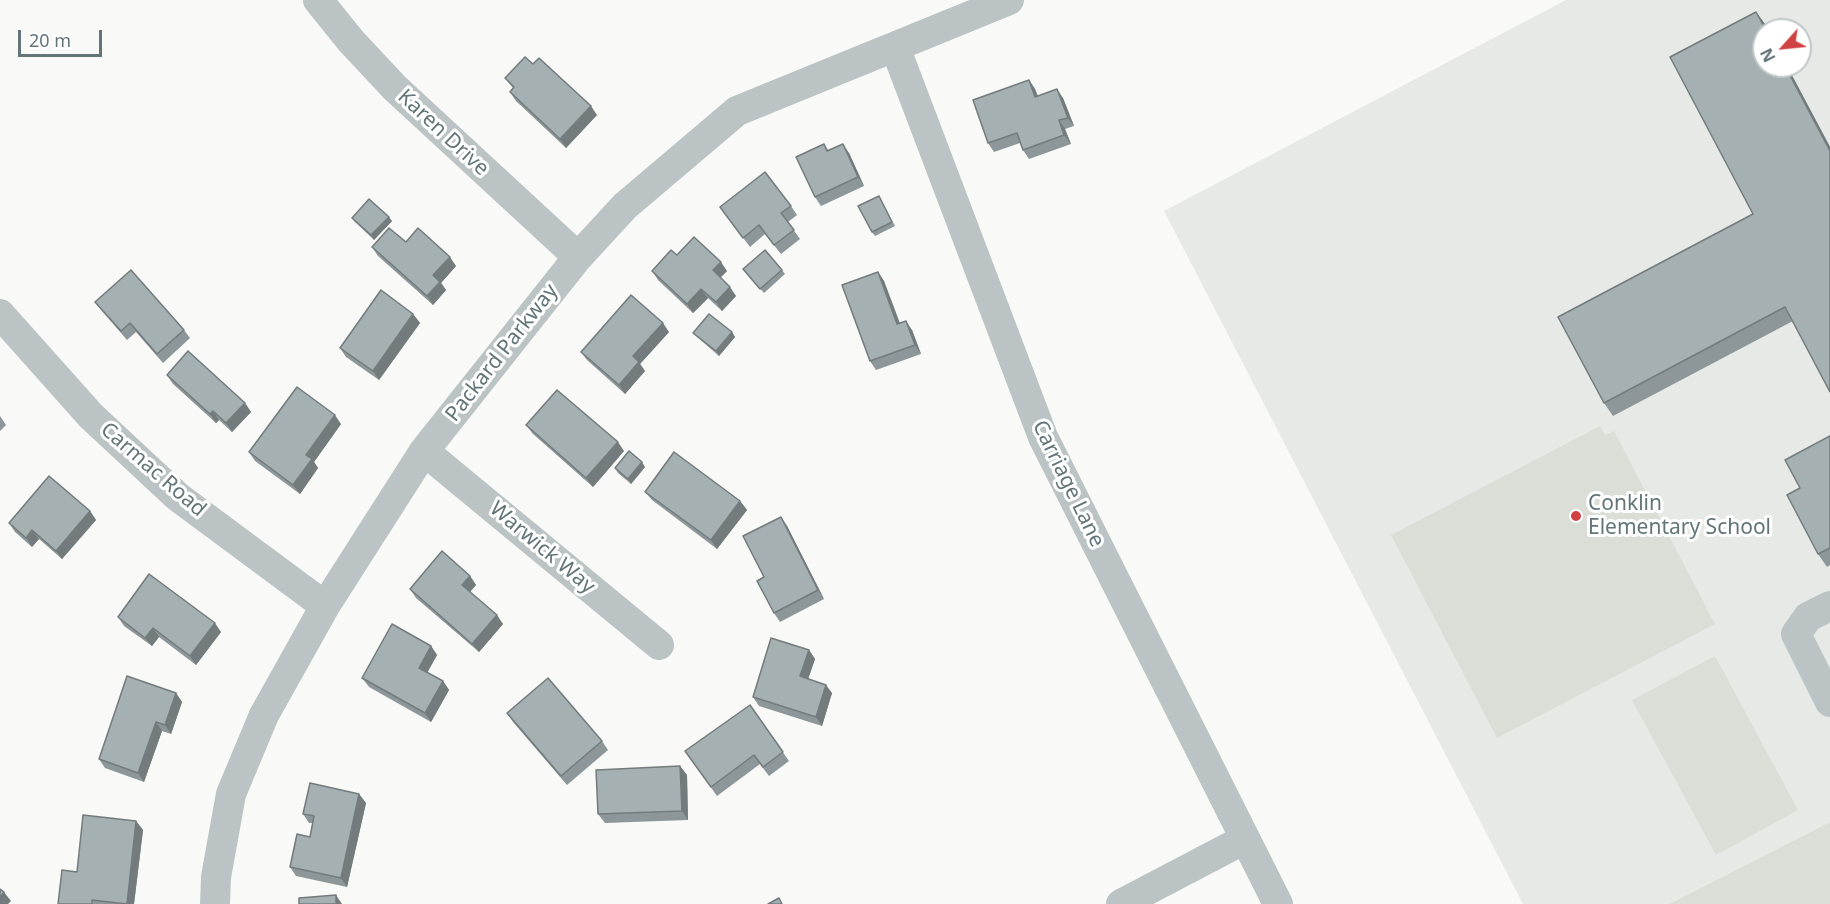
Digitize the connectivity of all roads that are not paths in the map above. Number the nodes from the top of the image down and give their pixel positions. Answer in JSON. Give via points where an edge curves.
{"nodes":[{"id":1,"x":318,"y":0,"type":"edge"},
{"id":2,"x":1009,"y":0,"type":"edge"},
{"id":3,"x":895,"y":47,"type":"junction"},
{"id":4,"x":578,"y":257,"type":"junction"},
{"id":5,"x":0,"y":314,"type":"edge"},
{"id":6,"x":424,"y":451,"type":"junction"},
{"id":7,"x":325,"y":606,"type":"junction"},
{"id":8,"x":1830,"y":606,"type":"edge"},
{"id":9,"x":659,"y":645,"type":"dead end"},
{"id":10,"x":1830,"y":702,"type":"edge"},
{"id":11,"x":1245,"y":839,"type":"junction"},
{"id":12,"x":215,"y":904,"type":"edge"},
{"id":13,"x":1120,"y":904,"type":"edge"},
{"id":14,"x":1278,"y":904,"type":"edge"}],
"edges":[{"from":1,"to":4,"type":"street","name":"Karen Drive","via":[[395,88]]},
{"from":2,"to":3,"type":"street","name":"Packard Parkway"},
{"from":3,"to":4,"type":"street","name":"Packard Parkway","via":[[737,111],[625,206]]},
{"from":3,"to":11,"type":"street","name":"Carriage Lane","via":[[1043,437]]},
{"from":4,"to":6,"type":"street","name":"Packard Parkway"},
{"from":5,"to":7,"type":"street","name":"Carmac Road","via":[[91,416],[178,496]]},
{"from":6,"to":7,"type":"street","name":"Packard Parkway"},
{"from":6,"to":9,"type":"street","name":"Warwick Way"},
{"from":7,"to":12,"type":"street","name":"Packard Parkway","via":[[264,715],[231,794]]},
{"from":8,"to":10,"type":"street","via":[[1808,617],[1796,634]]},
{"from":11,"to":13,"type":"street"},
{"from":11,"to":14,"type":"street","name":"Carriage Lane"}]}
